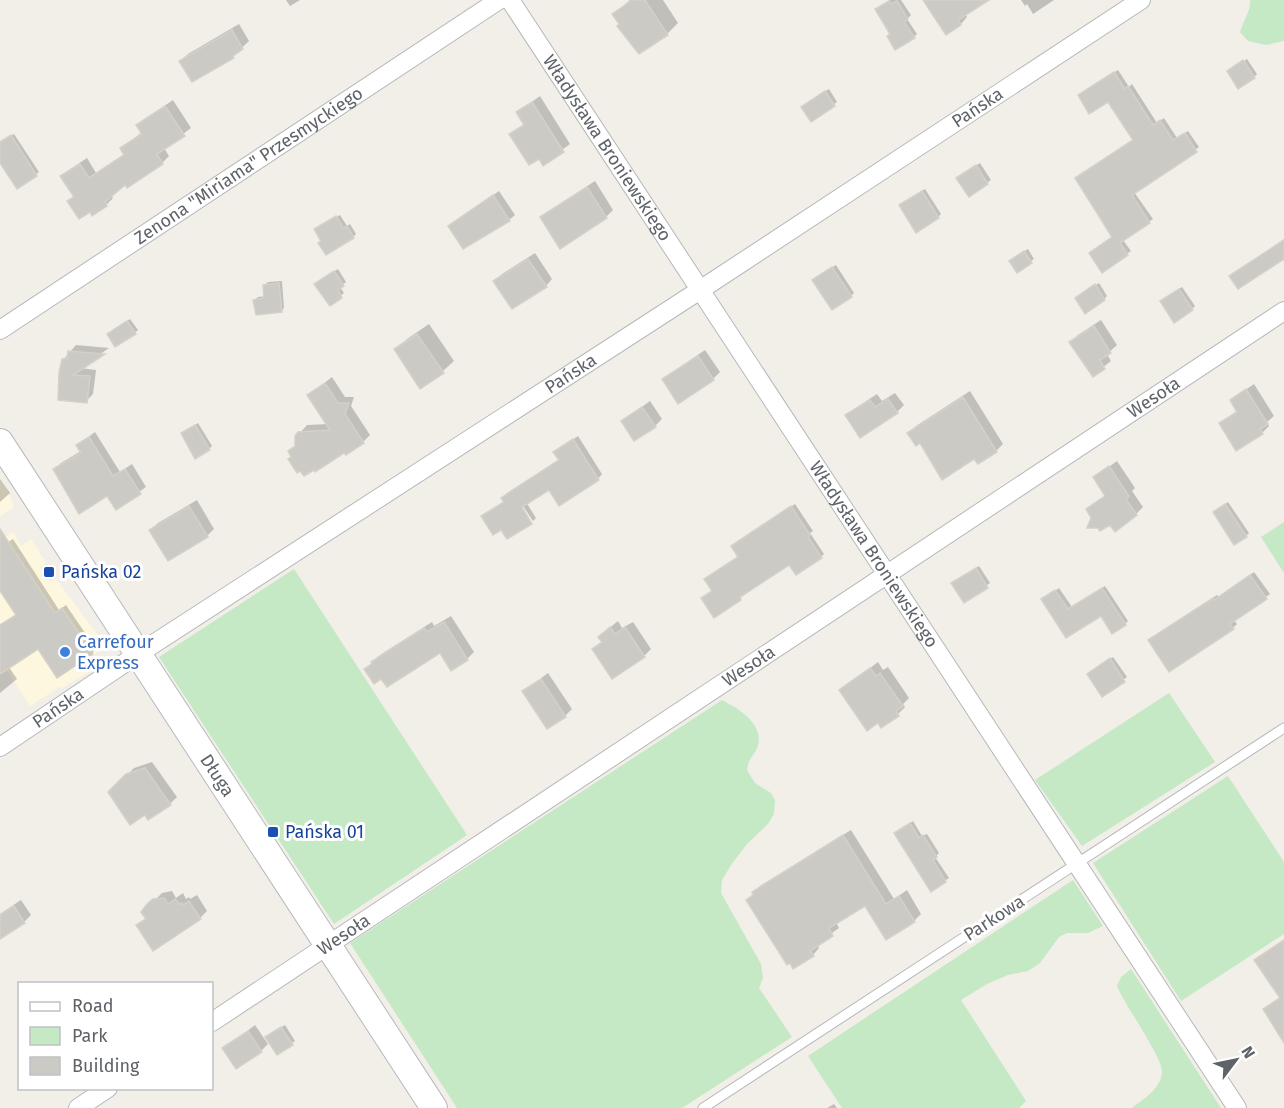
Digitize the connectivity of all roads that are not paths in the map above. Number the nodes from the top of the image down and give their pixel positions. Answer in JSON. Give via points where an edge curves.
{"nodes":[{"id":1,"x":499,"y":0,"type":"edge"},
{"id":2,"x":510,"y":0,"type":"edge"},
{"id":3,"x":1142,"y":0,"type":"edge"},
{"id":4,"x":700,"y":290,"type":"junction"},
{"id":5,"x":1284,"y":311,"type":"edge"},
{"id":6,"x":0,"y":330,"type":"edge"},
{"id":7,"x":0,"y":442,"type":"edge"},
{"id":8,"x":887,"y":575,"type":"junction"},
{"id":9,"x":138,"y":654,"type":"junction"},
{"id":10,"x":1284,"y":728,"type":"edge"},
{"id":11,"x":0,"y":747,"type":"edge"},
{"id":12,"x":1075,"y":865,"type":"junction"},
{"id":13,"x":328,"y":946,"type":"junction"},
{"id":14,"x":213,"y":1021,"type":"edge"},
{"id":15,"x":106,"y":1090,"type":"edge"},
{"id":16,"x":78,"y":1108,"type":"edge"},
{"id":17,"x":434,"y":1108,"type":"edge"},
{"id":18,"x":703,"y":1108,"type":"edge"},
{"id":19,"x":1237,"y":1108,"type":"edge"}],
"edges":[{"from":1,"to":6,"type":"street","name":"Zenona \"Miriama\" Przesmyckiego"},
{"from":2,"to":4,"type":"street","name":"Władysława Broniewskiego"},
{"from":3,"to":4,"type":"street","name":"Pańska"},
{"from":4,"to":8,"type":"street","name":"Władysława Broniewskiego"},
{"from":4,"to":9,"type":"street","name":"Pańska"},
{"from":5,"to":8,"type":"street","name":"Wesoła"},
{"from":7,"to":9,"type":"street","name":"Długa"},
{"from":8,"to":12,"type":"street","name":"Władysława Broniewskiego"},
{"from":8,"to":13,"type":"street","name":"Wesoła"},
{"from":9,"to":11,"type":"street","name":"Pańska"},
{"from":9,"to":13,"type":"street","name":"Długa"},
{"from":10,"to":12,"type":"lane","name":"Parkowa"},
{"from":12,"to":18,"type":"lane","name":"Parkowa"},
{"from":12,"to":19,"type":"street","name":"Władysława Broniewskiego"},
{"from":13,"to":14,"type":"street","name":"Wesoła"},
{"from":13,"to":17,"type":"street","name":"Długa"},
{"from":15,"to":16,"type":"street"}]}
